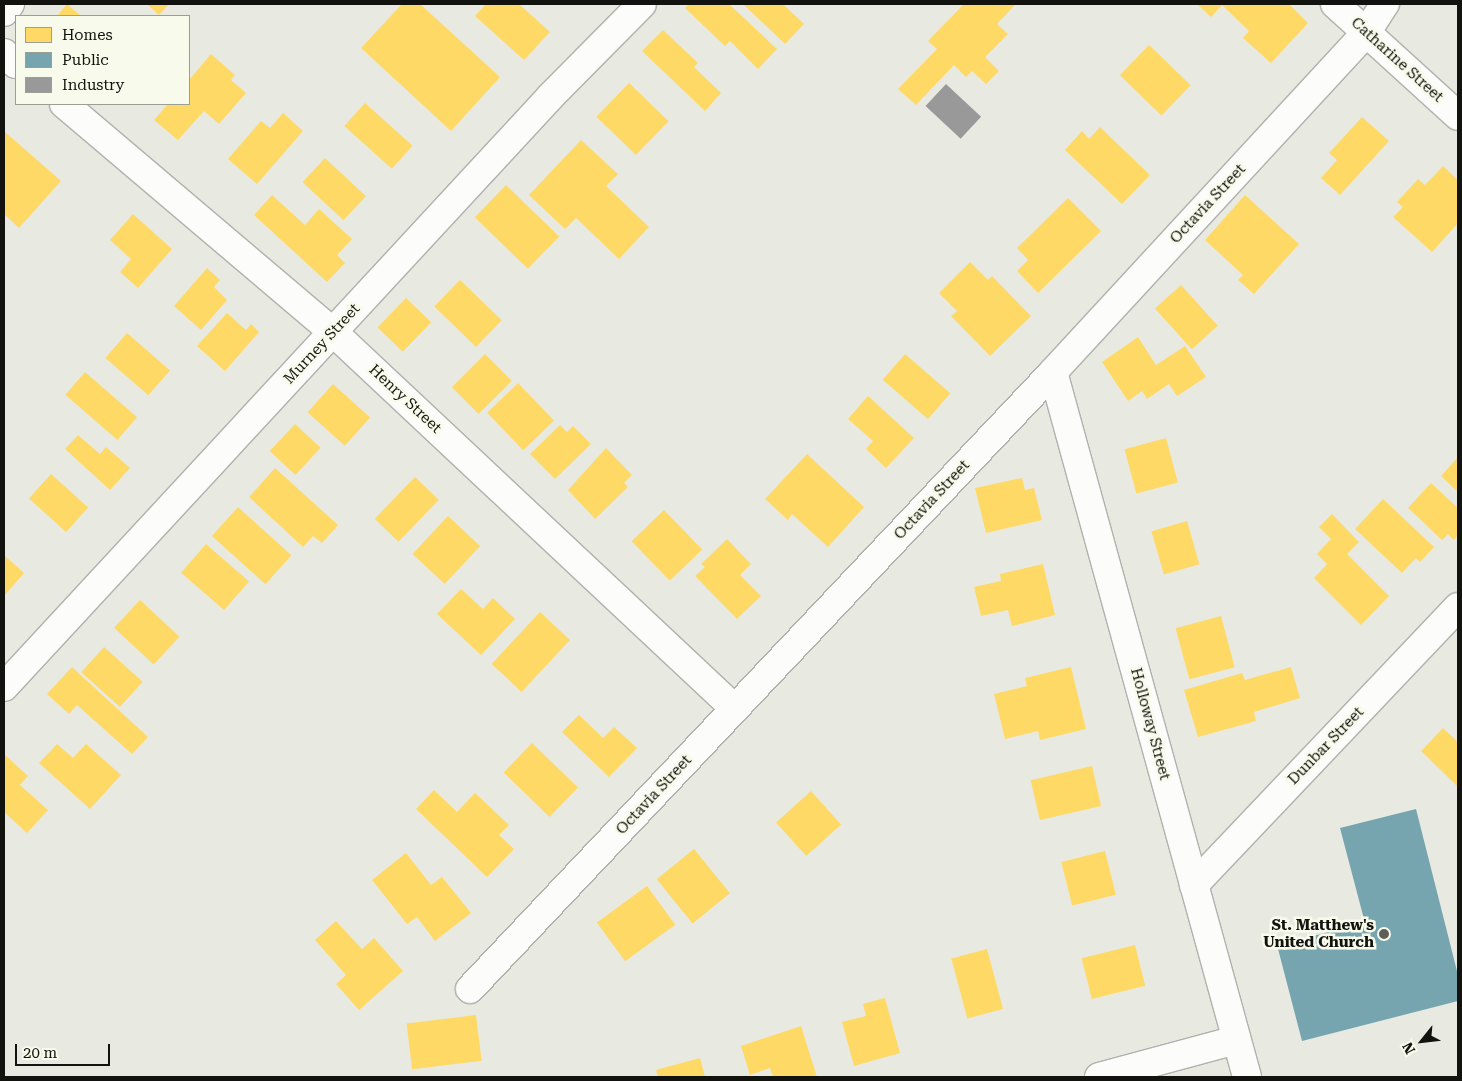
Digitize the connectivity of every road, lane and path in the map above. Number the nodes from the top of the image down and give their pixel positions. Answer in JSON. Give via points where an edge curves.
{"nodes":[{"id":1,"x":10,"y":4,"type":"edge"},
{"id":2,"x":642,"y":4,"type":"edge"},
{"id":3,"x":1335,"y":4,"type":"edge"},
{"id":4,"x":1385,"y":4,"type":"edge"},
{"id":5,"x":4,"y":12,"type":"edge"},
{"id":6,"x":1366,"y":32,"type":"junction"},
{"id":7,"x":4,"y":53,"type":"edge"},
{"id":8,"x":15,"y":63,"type":"edge"},
{"id":9,"x":65,"y":105,"type":"edge"},
{"id":10,"x":1458,"y":116,"type":"edge"},
{"id":11,"x":333,"y":332,"type":"junction"},
{"id":12,"x":1053,"y":372,"type":"junction"},
{"id":13,"x":1458,"y":607,"type":"edge"},
{"id":14,"x":4,"y":688,"type":"edge"},
{"id":15,"x":735,"y":709,"type":"junction"},
{"id":16,"x":1194,"y":885,"type":"junction"},
{"id":17,"x":470,"y":989,"type":"dead end"},
{"id":18,"x":1236,"y":1040,"type":"junction"},
{"id":19,"x":1099,"y":1077,"type":"edge"},
{"id":20,"x":1247,"y":1077,"type":"edge"}],
"edges":[{"from":1,"to":5,"type":"street"},
{"from":2,"to":11,"type":"street","name":"Murney Street","via":[[551,96]]},
{"from":3,"to":6,"type":"street","name":"Catharine Street"},
{"from":4,"to":6,"type":"street","name":"Octavia Street"},
{"from":6,"to":10,"type":"street","name":"Catharine Street"},
{"from":6,"to":12,"type":"street","name":"Octavia Street"},
{"from":7,"to":8,"type":"street"},
{"from":9,"to":11,"type":"street","name":"Henry Street"},
{"from":11,"to":14,"type":"street","name":"Murney Street"},
{"from":11,"to":15,"type":"street","name":"Henry Street"},
{"from":12,"to":15,"type":"street","name":"Octavia Street"},
{"from":12,"to":16,"type":"street","name":"Holloway Street"},
{"from":13,"to":16,"type":"street","name":"Dunbar Street"},
{"from":15,"to":17,"type":"street","name":"Octavia Street"},
{"from":16,"to":18,"type":"street","name":"Holloway Street"},
{"from":18,"to":19,"type":"street"},
{"from":18,"to":20,"type":"street","name":"Holloway Street"}]}
